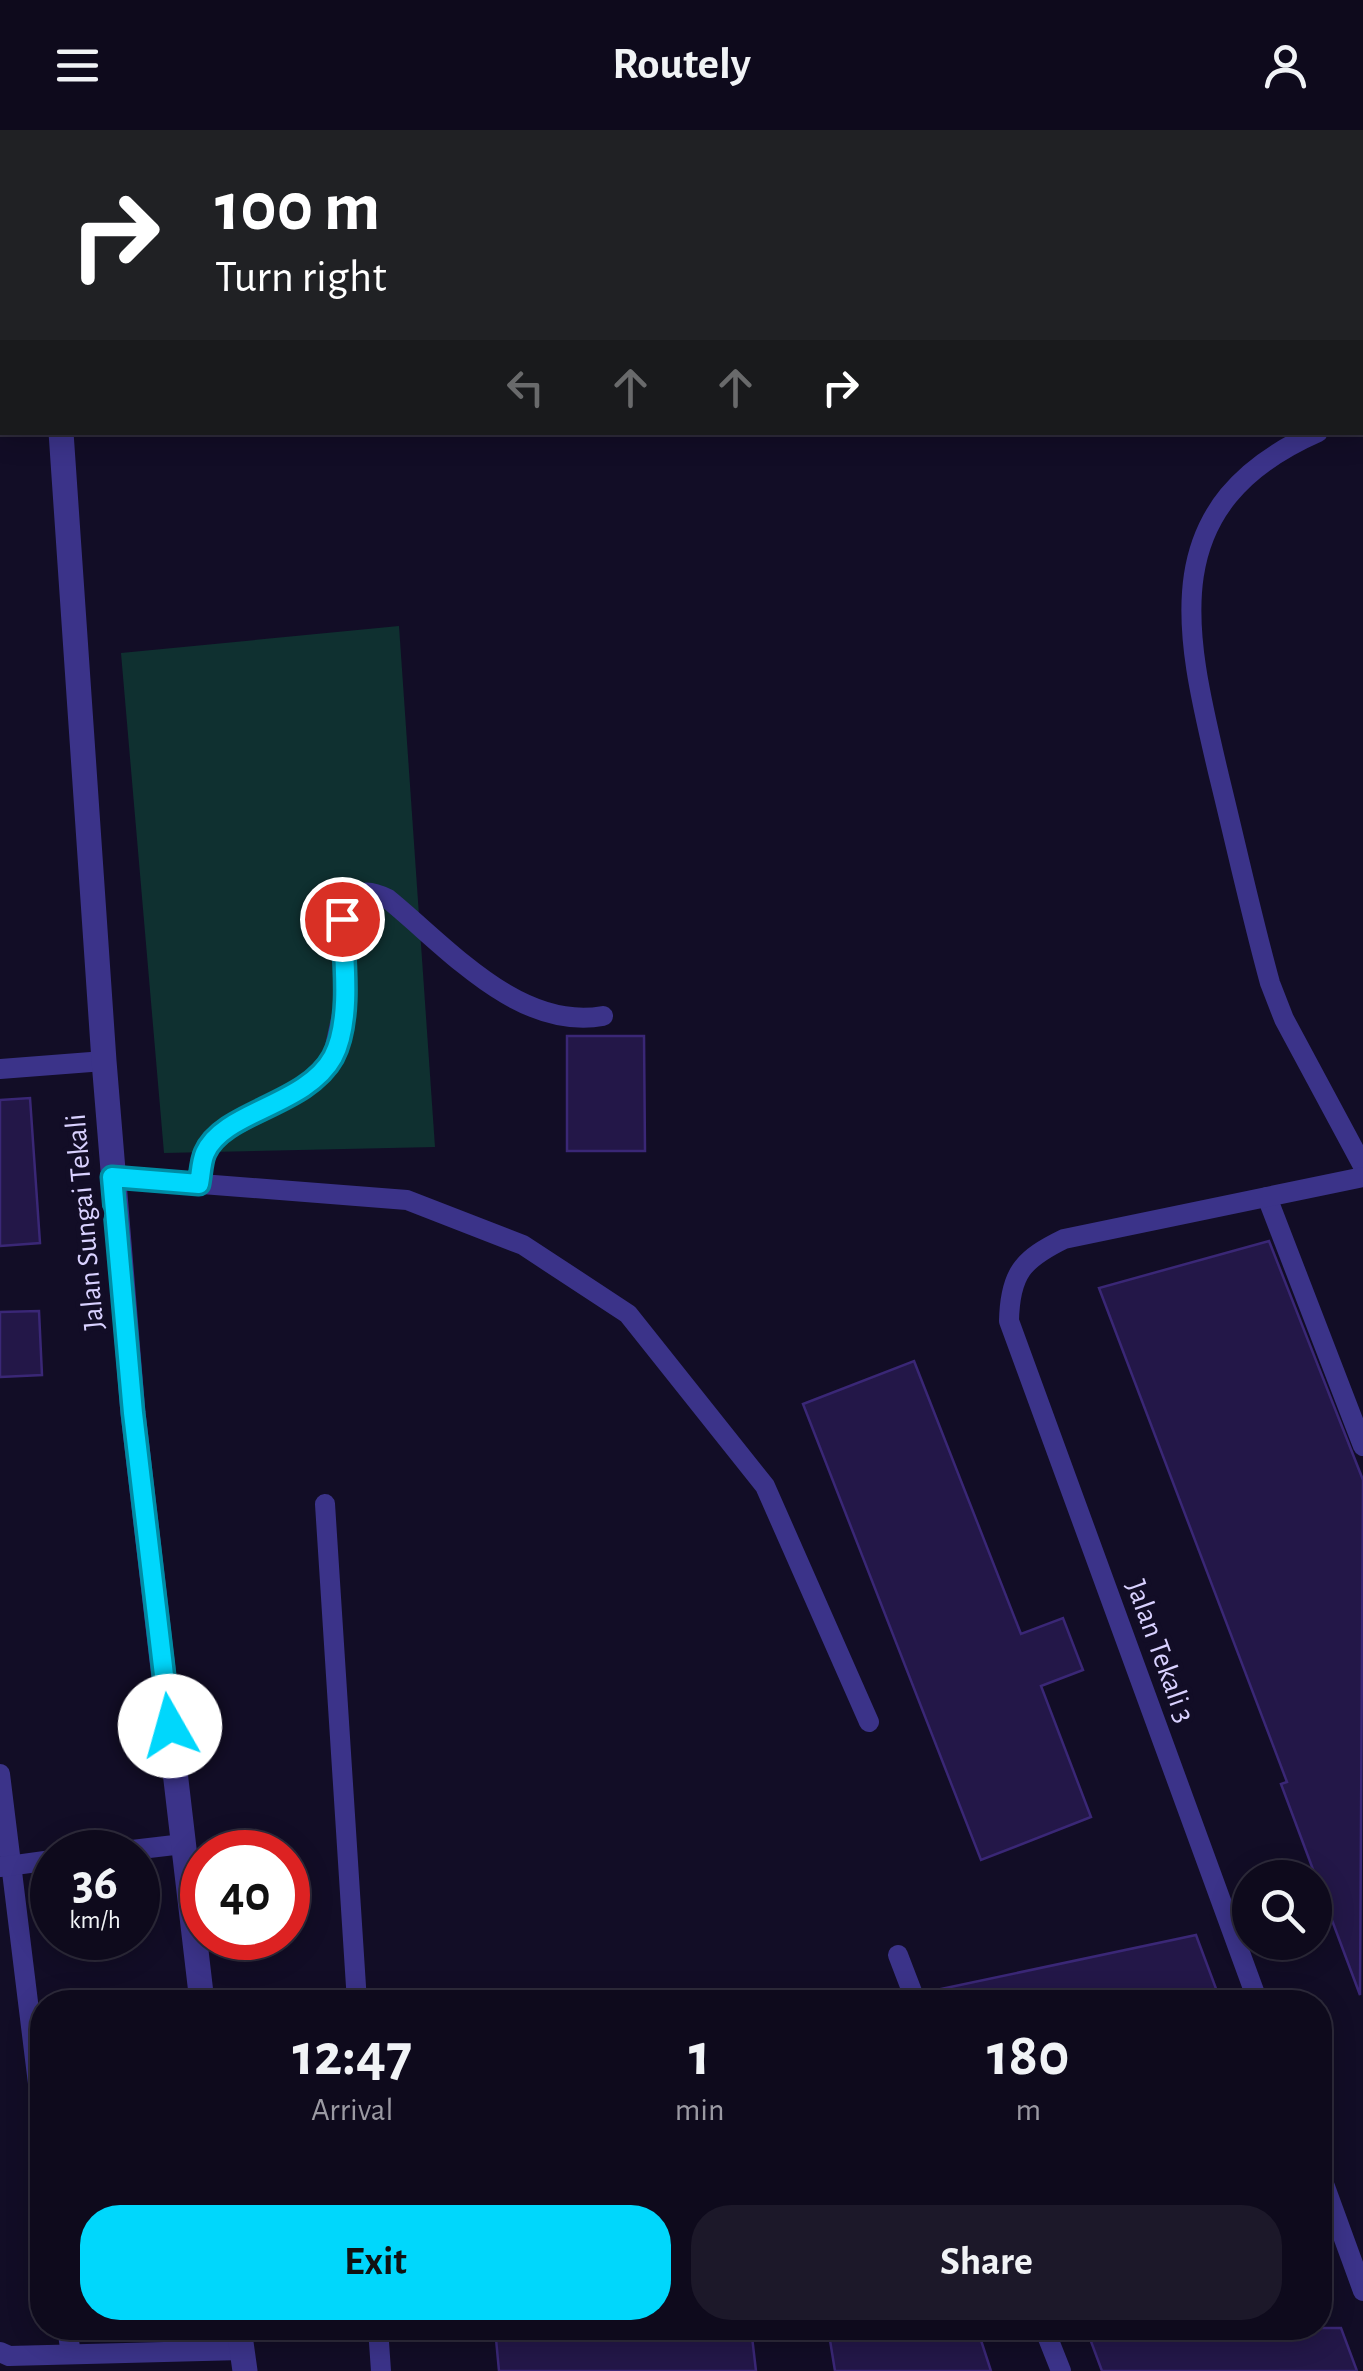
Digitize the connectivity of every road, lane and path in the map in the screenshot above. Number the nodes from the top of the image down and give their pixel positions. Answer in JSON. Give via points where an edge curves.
{"nodes":[{"id":1,"x":61,"y":435,"type":"edge"},
{"id":2,"x":1313,"y":435,"type":"edge"},
{"id":3,"x":602,"y":1016,"type":"dead end"},
{"id":4,"x":104,"y":1061,"type":"junction"},
{"id":5,"x":0,"y":1069,"type":"edge"},
{"id":6,"x":1363,"y":1166,"type":"edge"},
{"id":7,"x":1363,"y":1176,"type":"edge"},
{"id":8,"x":112,"y":1177,"type":"junction"},
{"id":9,"x":199,"y":1184,"type":"junction"},
{"id":10,"x":1268,"y":1196,"type":"junction"},
{"id":11,"x":1363,"y":1446,"type":"edge"},
{"id":12,"x":325,"y":1504,"type":"dead end"},
{"id":13,"x":869,"y":1722,"type":"dead end"},
{"id":14,"x":0,"y":1774,"type":"edge"},
{"id":15,"x":181,"y":1830,"type":"edge"},
{"id":16,"x":6,"y":1866,"type":"edge"},
{"id":17,"x":898,"y":1955,"type":"dead end"},
{"id":18,"x":197,"y":1960,"type":"edge"},
{"id":19,"x":201,"y":1990,"type":"edge"},
{"id":20,"x":356,"y":1990,"type":"edge"},
{"id":21,"x":911,"y":1990,"type":"edge"},
{"id":22,"x":1254,"y":1990,"type":"edge"},
{"id":23,"x":30,"y":2033,"type":"edge"},
{"id":24,"x":1332,"y":2206,"type":"edge"},
{"id":25,"x":1363,"y":2290,"type":"edge"},
{"id":26,"x":69,"y":2340,"type":"edge"},
{"id":27,"x":379,"y":2340,"type":"edge"},
{"id":28,"x":1049,"y":2340,"type":"edge"},
{"id":29,"x":242,"y":2350,"type":"edge"},
{"id":30,"x":0,"y":2352,"type":"edge"},
{"id":31,"x":70,"y":2354,"type":"junction"},
{"id":32,"x":381,"y":2371,"type":"edge"},
{"id":33,"x":1061,"y":2371,"type":"edge"}],
"edges":[{"from":1,"to":4,"type":"street","name":"Jalan Sungai Tekali"},
{"from":2,"to":6,"type":"lane","via":[[1266,462],[1210,525],[1190,584],[1192,649],[1270,983]]},
{"from":3,"to":9,"type":"lane","via":[[558,1018],[505,994],[388,899],[358,892],[345,900],[342,919],[347,991],[333,1056],[306,1088],[218,1134],[205,1154]]},
{"from":4,"to":5,"type":"lane"},
{"from":4,"to":8,"type":"street","name":"Jalan Sungai Tekali"},
{"from":7,"to":10,"type":"lane"},
{"from":8,"to":9,"type":"lane"},
{"from":8,"to":15,"type":"street","name":"Jalan Sungai Tekali"},
{"from":9,"to":13,"type":"lane","via":[[407,1200],[523,1245],[628,1314],[764,1486]]},
{"from":10,"to":11,"type":"lane"},
{"from":10,"to":22,"type":"lane","name":"Jalan Tekali 3","via":[[1064,1238],[1020,1270],[1009,1320]]},
{"from":12,"to":20,"type":"lane"},
{"from":14,"to":16,"type":"lane"},
{"from":16,"to":23,"type":"lane"},
{"from":17,"to":21,"type":"lane"},
{"from":18,"to":19,"type":"street","name":"Jalan Sungai Tekali"},
{"from":24,"to":25,"type":"lane"},
{"from":26,"to":31,"type":"lane"},
{"from":27,"to":32,"type":"lane"},
{"from":28,"to":33,"type":"lane"},
{"from":29,"to":31,"type":"lane"},
{"from":30,"to":31,"type":"lane"}]}
